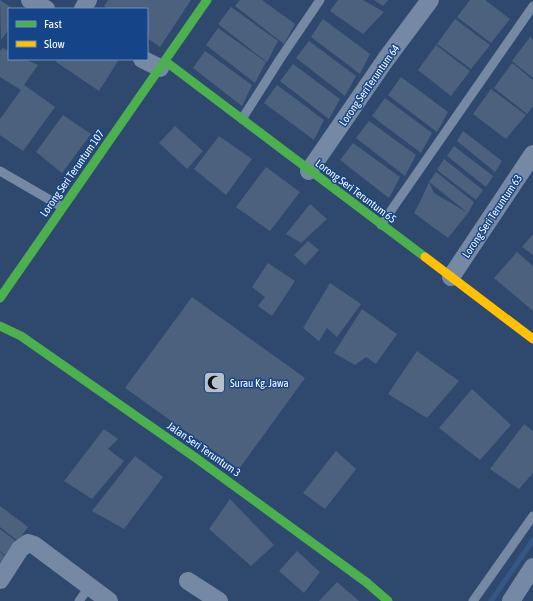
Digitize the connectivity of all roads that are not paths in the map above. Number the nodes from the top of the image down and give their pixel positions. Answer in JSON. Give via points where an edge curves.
{"nodes":[{"id":1,"x":30,"y":0,"type":"edge"},
{"id":2,"x":207,"y":0,"type":"edge"},
{"id":3,"x":320,"y":0,"type":"edge"},
{"id":4,"x":430,"y":0,"type":"edge"},
{"id":5,"x":533,"y":6,"type":"edge"},
{"id":6,"x":44,"y":8,"type":"edge"},
{"id":7,"x":146,"y":60,"type":"edge"},
{"id":8,"x":163,"y":65,"type":"junction"},
{"id":9,"x":242,"y":119,"type":"junction"},
{"id":10,"x":533,"y":154,"type":"edge"},
{"id":11,"x":309,"y":170,"type":"junction"},
{"id":12,"x":0,"y":171,"type":"edge"},
{"id":13,"x":62,"y":207,"type":"junction"},
{"id":14,"x":381,"y":225,"type":"junction"},
{"id":15,"x":451,"y":277,"type":"junction"},
{"id":16,"x":0,"y":298,"type":"edge"},
{"id":17,"x":0,"y":326,"type":"edge"},
{"id":18,"x":533,"y":339,"type":"edge"},
{"id":19,"x":533,"y":516,"type":"edge"},
{"id":20,"x":533,"y":567,"type":"edge"},
{"id":21,"x":0,"y":580,"type":"edge"},
{"id":22,"x":188,"y":581,"type":"dead end"},
{"id":23,"x":84,"y":594,"type":"edge"},
{"id":24,"x":109,"y":601,"type":"edge"},
{"id":25,"x":219,"y":601,"type":"edge"},
{"id":26,"x":388,"y":601,"type":"edge"},
{"id":27,"x":473,"y":601,"type":"edge"},
{"id":28,"x":511,"y":601,"type":"edge"}],
"edges":[{"from":1,"to":6,"type":"street"},
{"from":2,"to":8,"type":"street","name":"Lorong Seri Teruntum 107"},
{"from":3,"to":9,"type":"lane"},
{"from":4,"to":11,"type":"street","name":"Lorong SeriTeruntum 64"},
{"from":5,"to":14,"type":"lane"},
{"from":7,"to":8,"type":"street"},
{"from":8,"to":9,"type":"street","name":"Lorong Seri Teruntum 65"},
{"from":8,"to":13,"type":"street","name":"Lorong Seri Teruntum 107"},
{"from":9,"to":11,"type":"street","name":"Lorong Seri Teruntum 65"},
{"from":10,"to":15,"type":"street","name":"Lorong Seri Teruntum 63"},
{"from":11,"to":14,"type":"street","name":"Lorong Seri Teruntum 65"},
{"from":12,"to":13,"type":"lane"},
{"from":13,"to":16,"type":"street","name":"Lorong Seri Teruntum 107"},
{"from":14,"to":15,"type":"street","name":"Lorong Seri Teruntum 65"},
{"from":15,"to":18,"type":"street","name":"Lorong Seri Teruntum 65"},
{"from":17,"to":26,"type":"street","name":"Jalan Seri Teruntum 3","via":[[21,336],[196,458],[366,582]]},
{"from":19,"to":27,"type":"lane"},
{"from":20,"to":28,"type":"street"},
{"from":21,"to":23,"type":"street","via":[[20,549],[28,543],[34,545]]},
{"from":22,"to":25,"type":"street"},
{"from":23,"to":24,"type":"street"}]}
